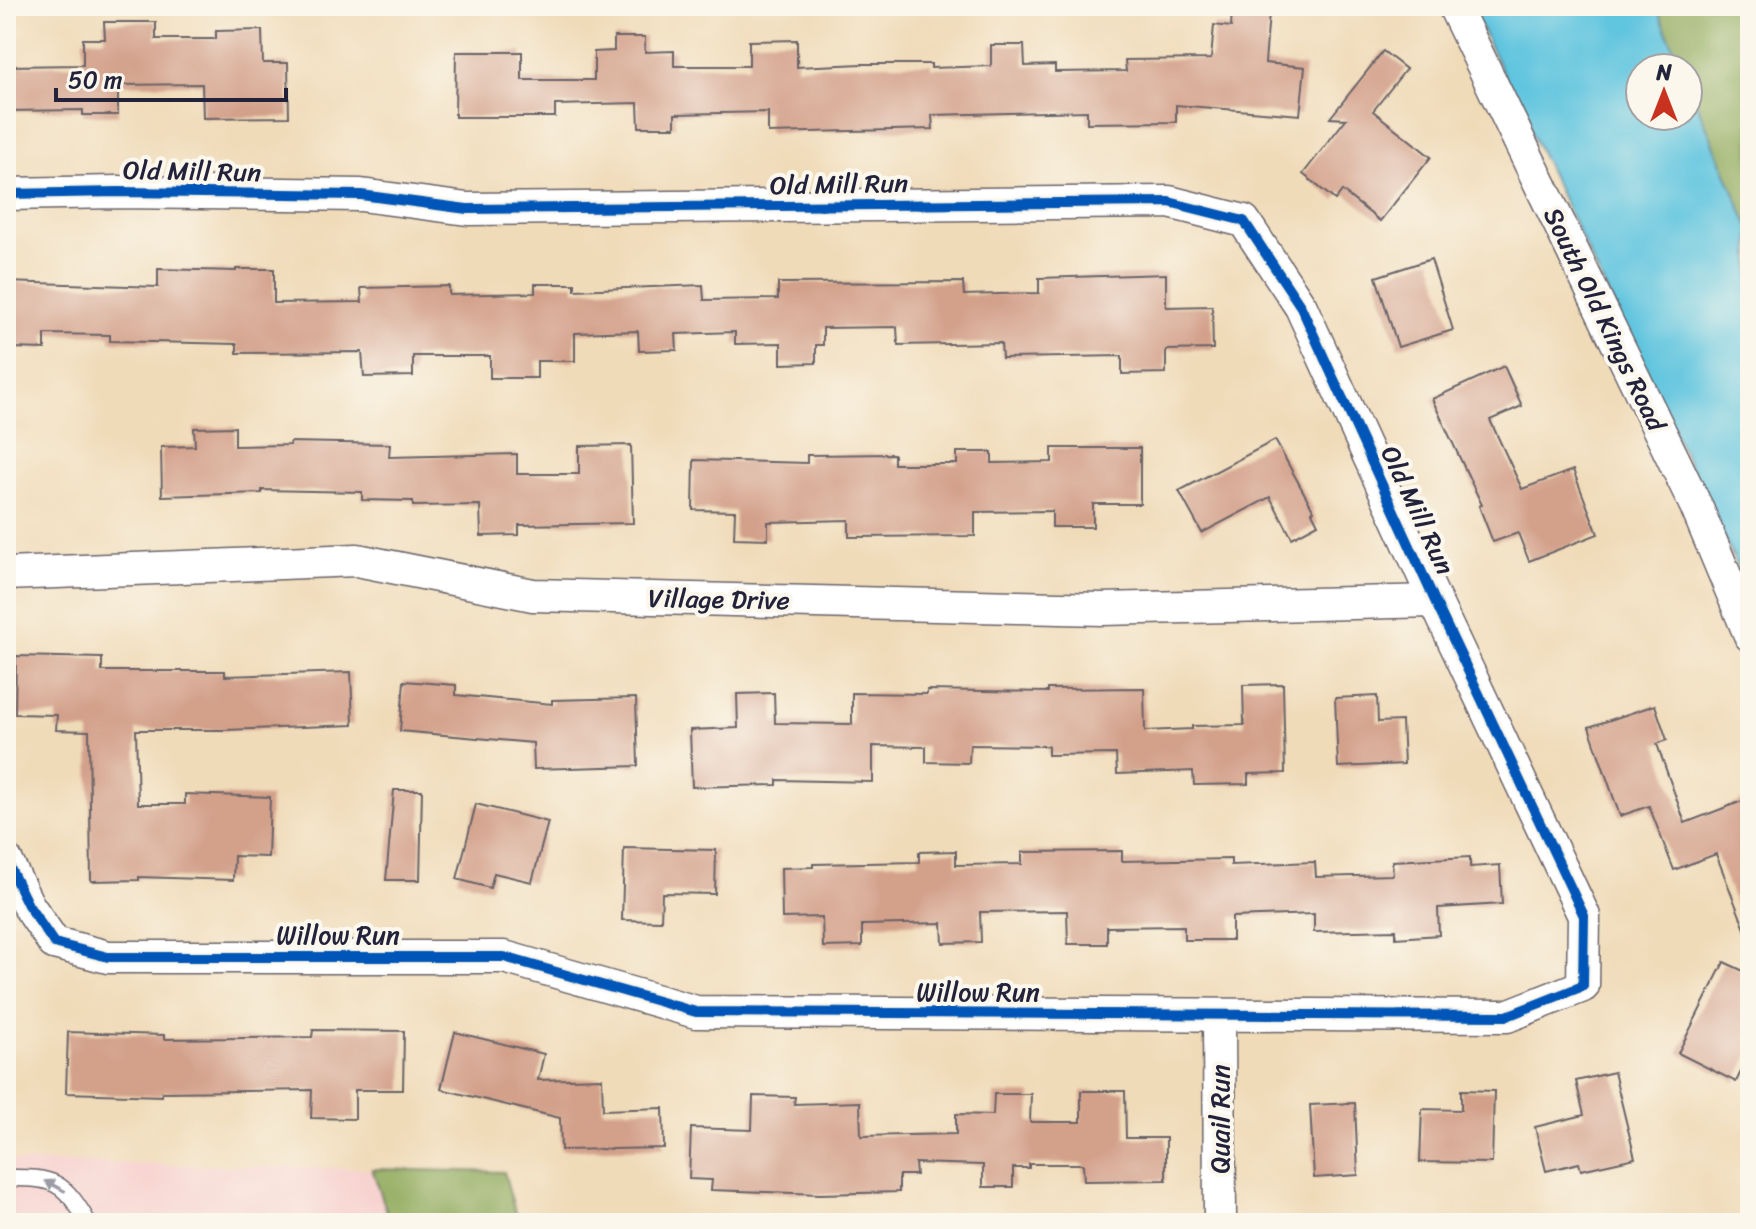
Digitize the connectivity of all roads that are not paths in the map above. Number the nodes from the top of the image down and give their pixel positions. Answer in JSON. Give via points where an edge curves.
{"nodes":[{"id":1,"x":1454,"y":6,"type":"edge"},
{"id":2,"x":6,"y":194,"type":"edge"},
{"id":3,"x":6,"y":574,"type":"edge"},
{"id":4,"x":1435,"y":601,"type":"junction"},
{"id":5,"x":1750,"y":635,"type":"edge"},
{"id":6,"x":6,"y":860,"type":"edge"},
{"id":7,"x":1219,"y":1016,"type":"junction"},
{"id":8,"x":6,"y":1178,"type":"edge"},
{"id":9,"x":88,"y":1223,"type":"edge"},
{"id":10,"x":1220,"y":1223,"type":"edge"}],
"edges":[{"from":1,"to":5,"type":"street","name":"South Old Kings Road","via":[[1696,506]]},
{"from":2,"to":4,"type":"street","name":"Old Mill Run","via":[[361,195],[467,209],[1169,202],[1244,221],[1301,307]]},
{"from":3,"to":4,"type":"street","name":"Village Drive","via":[[357,560],[533,595],[1102,609]]},
{"from":4,"to":7,"type":"street","name":"Willow Run","via":[[1584,916],[1583,986],[1507,1016]]},
{"from":6,"to":7,"type":"street","name":"Willow Run","via":[[54,943],[108,957],[504,957],[696,1012]]},
{"from":7,"to":10,"type":"street","name":"Quail Run"},
{"from":9,"to":8,"type":"lane","one_way":true,"via":[[73,1198],[54,1182]]}]}
